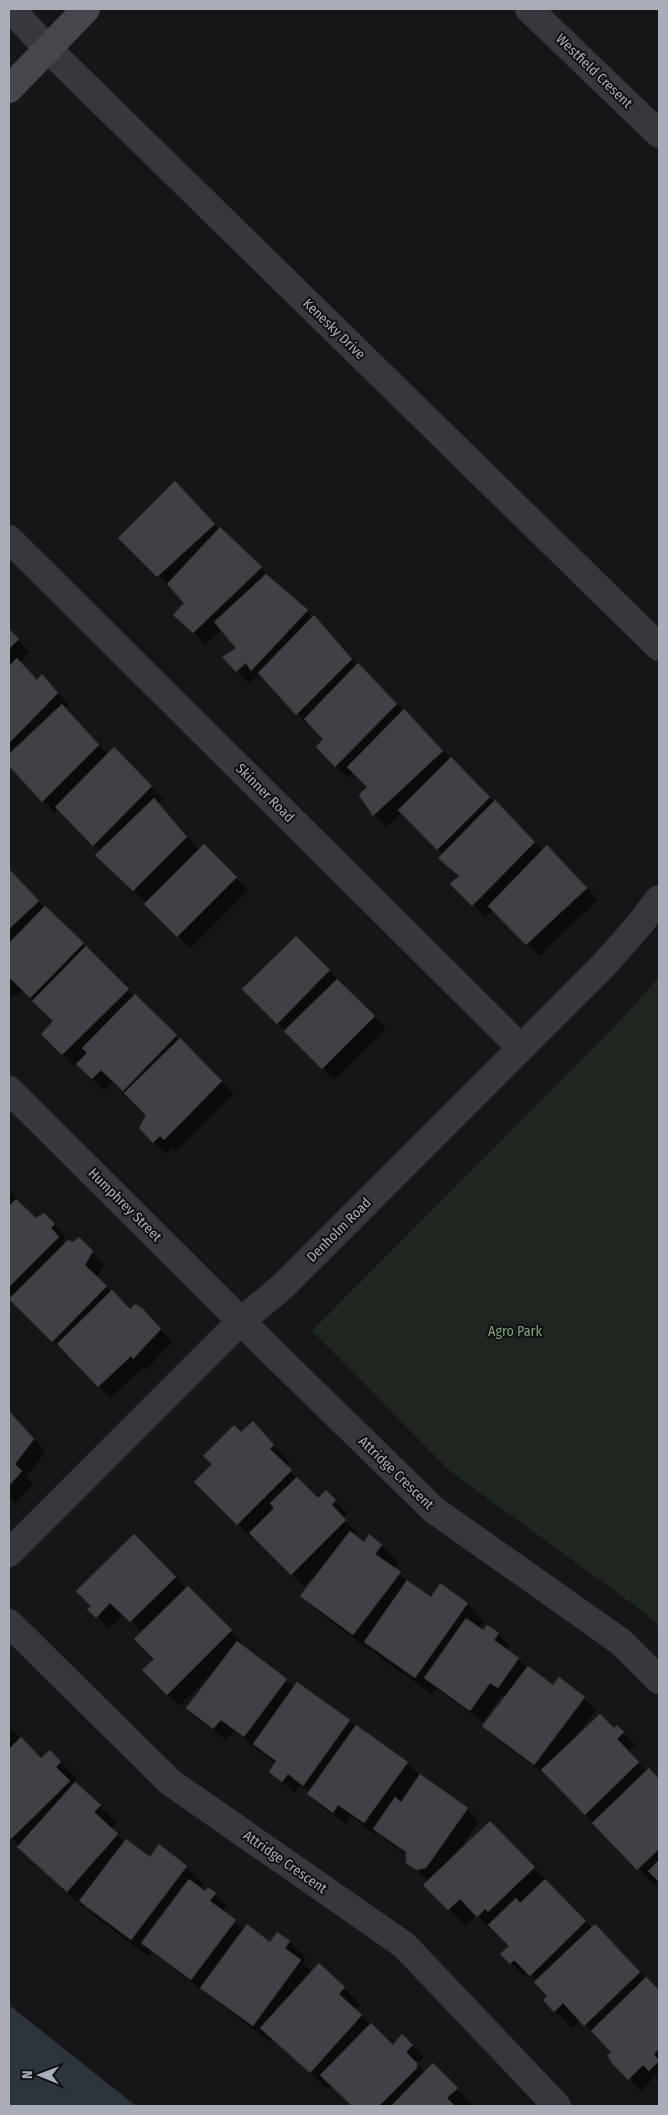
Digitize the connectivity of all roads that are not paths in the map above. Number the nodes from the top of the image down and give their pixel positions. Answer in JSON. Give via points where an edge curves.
{"nodes":[{"id":1,"x":11,"y":9,"type":"edge"},
{"id":2,"x":86,"y":9,"type":"edge"},
{"id":3,"x":529,"y":9,"type":"edge"},
{"id":4,"x":47,"y":48,"type":"junction"},
{"id":5,"x":9,"y":89,"type":"edge"},
{"id":6,"x":659,"y":134,"type":"edge"},
{"id":7,"x":9,"y":539,"type":"edge"},
{"id":8,"x":659,"y":647,"type":"edge"},
{"id":9,"x":659,"y":898,"type":"edge"},
{"id":10,"x":520,"y":1047,"type":"junction"},
{"id":11,"x":9,"y":1090,"type":"edge"},
{"id":12,"x":241,"y":1321,"type":"junction"},
{"id":13,"x":9,"y":1553,"type":"edge"},
{"id":14,"x":9,"y":1624,"type":"edge"},
{"id":15,"x":659,"y":1680,"type":"edge"},
{"id":16,"x":557,"y":2106,"type":"edge"}],
"edges":[{"from":1,"to":4,"type":"street","name":"Kenesky Drive"},
{"from":2,"to":4,"type":"street"},
{"from":3,"to":6,"type":"street","name":"Westfield Cresent"},
{"from":4,"to":5,"type":"street"},
{"from":4,"to":8,"type":"street","name":"Kenesky Drive"},
{"from":7,"to":10,"type":"street","name":"Skinner Road"},
{"from":9,"to":10,"type":"street","name":"Denholm Road","via":[[603,966]]},
{"from":10,"to":12,"type":"street","name":"Denholm Road","via":[[282,1288]]},
{"from":11,"to":12,"type":"street","name":"Humphrey Street"},
{"from":12,"to":13,"type":"street","name":"Denholm Road"},
{"from":12,"to":15,"type":"street","name":"Attridge Crescent","via":[[434,1510],[621,1642]]},
{"from":14,"to":16,"type":"street","name":"Attridge Crescent","via":[[170,1782],[404,1945]]}]}
